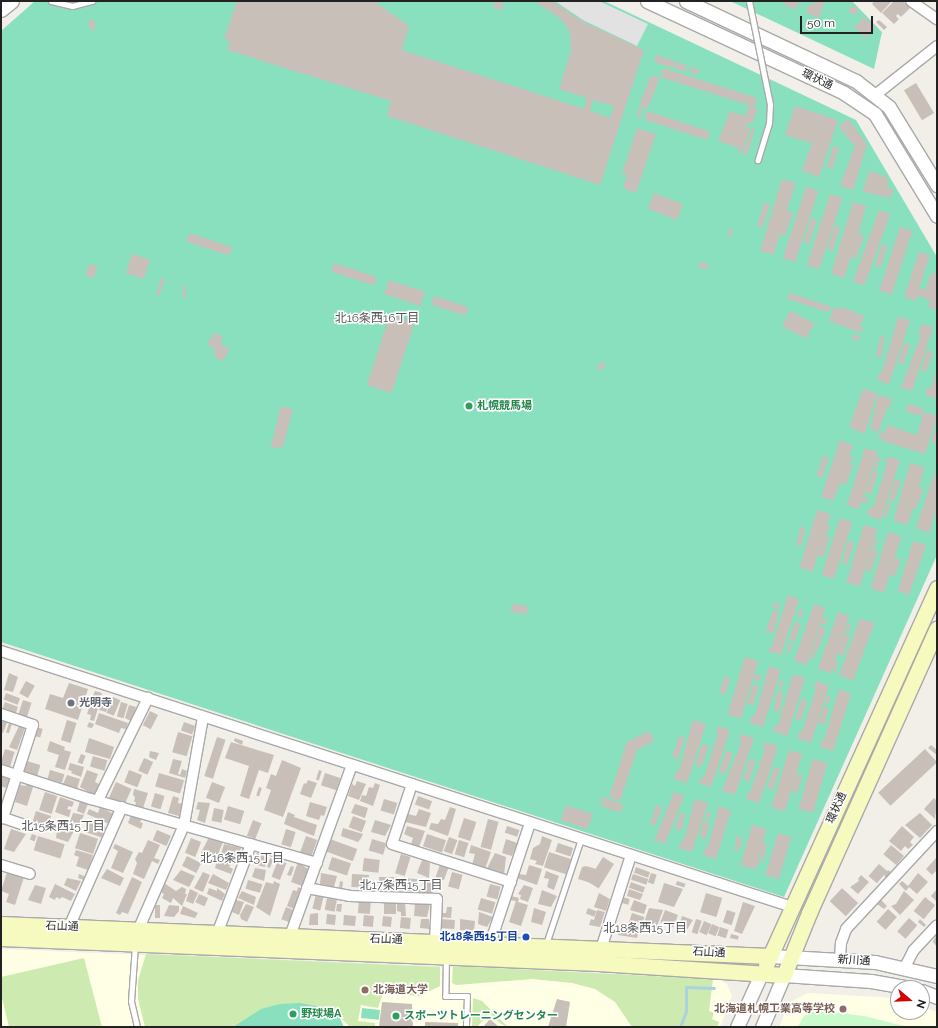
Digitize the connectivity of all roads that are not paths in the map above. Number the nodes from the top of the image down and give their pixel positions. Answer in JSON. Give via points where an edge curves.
{"nodes":[{"id":1,"x":12,"y":1,"type":"edge"},
{"id":2,"x":51,"y":1,"type":"edge"},
{"id":3,"x":92,"y":1,"type":"edge"},
{"id":4,"x":647,"y":1,"type":"edge"},
{"id":5,"x":686,"y":1,"type":"edge"},
{"id":6,"x":749,"y":1,"type":"edge"},
{"id":7,"x":911,"y":1,"type":"edge"},
{"id":8,"x":1,"y":10,"type":"edge"},
{"id":9,"x":937,"y":19,"type":"edge"},
{"id":10,"x":937,"y":46,"type":"edge"},
{"id":11,"x":874,"y":96,"type":"junction"},
{"id":12,"x":758,"y":160,"type":"dead end"},
{"id":13,"x":937,"y":185,"type":"edge"},
{"id":14,"x":937,"y":216,"type":"edge"},
{"id":15,"x":937,"y":588,"type":"edge"},
{"id":16,"x":937,"y":628,"type":"edge"},
{"id":17,"x":2,"y":653,"type":"edge"},
{"id":18,"x":148,"y":698,"type":"junction"},
{"id":19,"x":1,"y":714,"type":"edge"},
{"id":20,"x":203,"y":716,"type":"junction"},
{"id":21,"x":352,"y":765,"type":"junction"},
{"id":22,"x":1,"y":770,"type":"edge"},
{"id":23,"x":17,"y":776,"type":"junction"},
{"id":24,"x":412,"y":784,"type":"junction"},
{"id":25,"x":98,"y":800,"type":"junction"},
{"id":26,"x":122,"y":807,"type":"junction"},
{"id":27,"x":2,"y":817,"type":"edge"},
{"id":28,"x":530,"y":823,"type":"junction"},
{"id":29,"x":24,"y":825,"type":"dead end"},
{"id":30,"x":184,"y":825,"type":"junction"},
{"id":31,"x":937,"y":831,"type":"edge"},
{"id":32,"x":581,"y":839,"type":"junction"},
{"id":33,"x":251,"y":844,"type":"junction"},
{"id":34,"x":631,"y":855,"type":"junction"},
{"id":35,"x":317,"y":863,"type":"junction"},
{"id":36,"x":1,"y":865,"type":"edge"},
{"id":37,"x":30,"y":874,"type":"dead end"},
{"id":38,"x":511,"y":882,"type":"junction"},
{"id":39,"x":308,"y":888,"type":"junction"},
{"id":40,"x":792,"y":907,"type":"junction"},
{"id":41,"x":1,"y":924,"type":"edge"},
{"id":42,"x":937,"y":925,"type":"edge"},
{"id":43,"x":69,"y":927,"type":"junction"},
{"id":44,"x":217,"y":934,"type":"junction"},
{"id":45,"x":290,"y":936,"type":"junction"},
{"id":46,"x":136,"y":937,"type":"junction"},
{"id":47,"x":1,"y":938,"type":"edge"},
{"id":48,"x":435,"y":942,"type":"junction"},
{"id":49,"x":490,"y":944,"type":"junction"},
{"id":50,"x":546,"y":946,"type":"junction"},
{"id":51,"x":601,"y":949,"type":"junction"},
{"id":52,"x":446,"y":956,"type":"junction"},
{"id":53,"x":770,"y":956,"type":"junction"},
{"id":54,"x":791,"y":958,"type":"junction"},
{"id":55,"x":840,"y":960,"type":"junction"},
{"id":56,"x":905,"y":967,"type":"junction"},
{"id":57,"x":762,"y":972,"type":"junction"},
{"id":58,"x":784,"y":975,"type":"junction"},
{"id":59,"x":937,"y":976,"type":"edge"},
{"id":60,"x":890,"y":984,"type":"edge"},
{"id":61,"x":137,"y":1027,"type":"edge"},
{"id":62,"x":466,"y":1027,"type":"edge"},
{"id":63,"x":737,"y":1027,"type":"edge"},
{"id":64,"x":762,"y":1027,"type":"edge"}],
"edges":[{"from":1,"to":8,"type":"street"},
{"from":2,"to":3,"type":"lane","via":[[72,6]]},
{"from":4,"to":14,"type":"street","name":"環状通","via":[[844,93],[875,114]]},
{"from":5,"to":11,"type":"street","name":"環状通","via":[[856,81]]},
{"from":6,"to":12,"type":"lane","bridge":true,"via":[[770,104],[769,124]]},
{"from":7,"to":9,"type":"street"},
{"from":10,"to":11,"type":"street"},
{"from":11,"to":13,"type":"street","name":"環状通","via":[[889,107]]},
{"from":15,"to":40,"type":"main road","name":"環状通"},
{"from":16,"to":54,"type":"main road","name":"環状通"},
{"from":17,"to":18,"type":"street"},
{"from":18,"to":20,"type":"street"},
{"from":18,"to":25,"type":"street"},
{"from":19,"to":23,"type":"street","via":[[33,724]]},
{"from":20,"to":21,"type":"street"},
{"from":20,"to":30,"type":"street"},
{"from":21,"to":24,"type":"street"},
{"from":21,"to":35,"type":"street"},
{"from":22,"to":23,"type":"street"},
{"from":23,"to":25,"type":"street"},
{"from":23,"to":27,"type":"street"},
{"from":24,"to":28,"type":"street"},
{"from":24,"to":38,"type":"street","via":[[392,844]]},
{"from":25,"to":26,"type":"street"},
{"from":26,"to":30,"type":"street"},
{"from":26,"to":43,"type":"street"},
{"from":27,"to":29,"type":"street"},
{"from":28,"to":32,"type":"street"},
{"from":28,"to":38,"type":"street"},
{"from":30,"to":33,"type":"street"},
{"from":30,"to":46,"type":"street"},
{"from":31,"to":55,"type":"street","via":[[846,929],[841,943]]},
{"from":32,"to":34,"type":"street"},
{"from":32,"to":50,"type":"lane"},
{"from":33,"to":35,"type":"street"},
{"from":33,"to":44,"type":"street"},
{"from":34,"to":40,"type":"street"},
{"from":34,"to":51,"type":"street"},
{"from":35,"to":39,"type":"street"},
{"from":36,"to":37,"type":"street"},
{"from":38,"to":49,"type":"street"},
{"from":39,"to":45,"type":"street"},
{"from":39,"to":48,"type":"street","via":[[350,896],[437,899]]},
{"from":40,"to":53,"type":"main road","name":"環状通"},
{"from":41,"to":43,"type":"main road","name":"石山通"},
{"from":42,"to":56,"type":"street","via":[[912,951]]},
{"from":43,"to":46,"type":"main road","name":"石山通"},
{"from":44,"to":45,"type":"main road","name":"石山通"},
{"from":44,"to":46,"type":"main road","name":"石山通"},
{"from":45,"to":48,"type":"main road","name":"石山通"},
{"from":46,"to":47,"type":"main road","name":"石山通"},
{"from":46,"to":52,"type":"main road","name":"石山通"},
{"from":46,"to":61,"type":"lane","via":[[131,1001]]},
{"from":48,"to":49,"type":"main road","name":"石山通"},
{"from":49,"to":50,"type":"main road","name":"石山通"},
{"from":50,"to":51,"type":"main road","name":"石山通"},
{"from":51,"to":53,"type":"main road","name":"石山通"},
{"from":52,"to":57,"type":"main road","name":"石山通"},
{"from":52,"to":62,"type":"lane","via":[[445,996],[467,996]]},
{"from":53,"to":54,"type":"street","name":"新川通"},
{"from":53,"to":57,"type":"main road","name":"環状通"},
{"from":54,"to":55,"type":"street","name":"新川通"},
{"from":54,"to":58,"type":"main road","name":"環状通"},
{"from":55,"to":56,"type":"street","name":"新川通"},
{"from":56,"to":59,"type":"street","name":"新川通"},
{"from":57,"to":58,"type":"main road","name":"新川通"},
{"from":57,"to":63,"type":"street","name":"環状通"},
{"from":58,"to":60,"type":"street","name":"新川通"},
{"from":58,"to":64,"type":"street","name":"環状通"}]}
